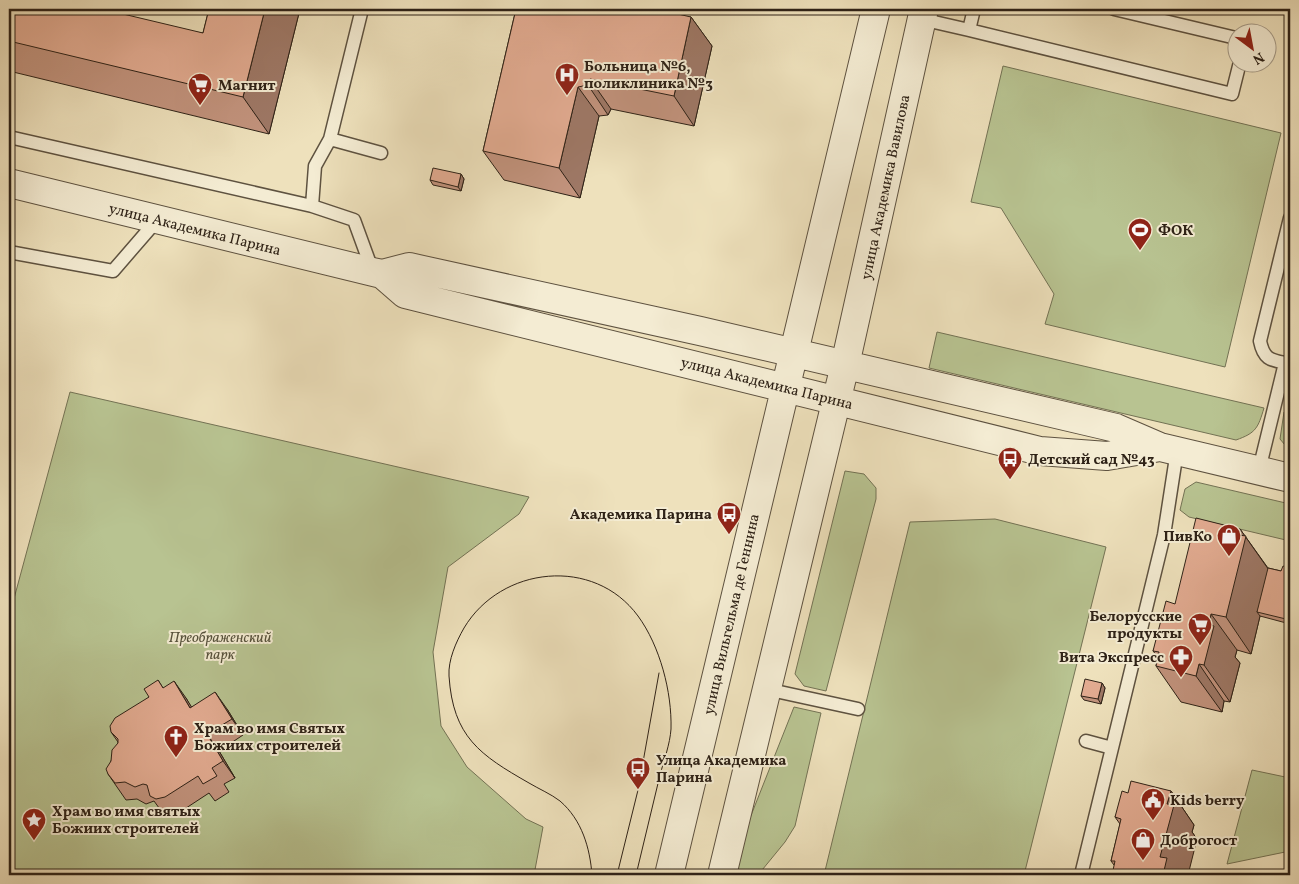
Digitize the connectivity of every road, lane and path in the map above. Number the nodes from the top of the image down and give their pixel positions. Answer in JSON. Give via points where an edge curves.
{"nodes":[{"id":1,"x":362,"y":9,"type":"edge"},
{"id":2,"x":876,"y":9,"type":"edge"},
{"id":3,"x":974,"y":9,"type":"edge"},
{"id":4,"x":1114,"y":9,"type":"edge"},
{"id":5,"x":922,"y":14,"type":"edge"},
{"id":6,"x":969,"y":30,"type":"junction"},
{"id":7,"x":1226,"y":36,"type":"edge"},
{"id":8,"x":1238,"y":72,"type":"edge"},
{"id":9,"x":9,"y":137,"type":"edge"},
{"id":10,"x":330,"y":139,"type":"junction"},
{"id":11,"x":381,"y":153,"type":"dead end"},
{"id":12,"x":9,"y":184,"type":"edge"},
{"id":13,"x":312,"y":206,"type":"junction"},
{"id":14,"x":1290,"y":218,"type":"edge"},
{"id":15,"x":158,"y":219,"type":"junction"},
{"id":16,"x":9,"y":252,"type":"edge"},
{"id":17,"x":378,"y":273,"type":"junction"},
{"id":18,"x":796,"y":353,"type":"junction"},
{"id":19,"x":1287,"y":363,"type":"edge"},
{"id":20,"x":845,"y":365,"type":"junction"},
{"id":21,"x":786,"y":388,"type":"junction"},
{"id":22,"x":835,"y":400,"type":"junction"},
{"id":23,"x":1169,"y":449,"type":"junction"},
{"id":24,"x":1259,"y":470,"type":"junction"},
{"id":25,"x":1290,"y":478,"type":"edge"},
{"id":26,"x":766,"y":689,"type":"junction"},
{"id":27,"x":858,"y":709,"type":"dead end"},
{"id":28,"x":1086,"y":741,"type":"dead end"},
{"id":29,"x":1112,"y":748,"type":"junction"},
{"id":30,"x":669,"y":875,"type":"edge"},
{"id":31,"x":722,"y":875,"type":"edge"},
{"id":32,"x":1081,"y":875,"type":"edge"}],
"edges":[{"from":1,"to":10,"type":"lane"},
{"from":2,"to":18,"type":"street"},
{"from":3,"to":6,"type":"lane"},
{"from":4,"to":7,"type":"lane"},
{"from":5,"to":6,"type":"lane"},
{"from":5,"to":20,"type":"street","name":"улица Академика Вавилова"},
{"from":6,"to":8,"type":"lane","via":[[1232,94]]},
{"from":9,"to":13,"type":"lane"},
{"from":10,"to":11,"type":"lane"},
{"from":10,"to":13,"type":"lane","via":[[315,166]]},
{"from":12,"to":15,"type":"street","name":"улица Академика Парина"},
{"from":13,"to":17,"type":"lane","via":[[354,220]]},
{"from":14,"to":19,"type":"lane","via":[[1260,340],[1263,352],[1270,359]]},
{"from":15,"to":16,"type":"lane","via":[[113,271]]},
{"from":15,"to":17,"type":"street","name":"улица Академика Парина"},
{"from":17,"to":18,"type":"street","name":"улица Академика Парина","via":[[409,267]]},
{"from":17,"to":21,"type":"street","name":"улица Академика Парина","via":[[405,294]]},
{"from":18,"to":20,"type":"street","name":"улица Академика Парина"},
{"from":18,"to":21,"type":"street","name":"улица Вильгельма де Геннина"},
{"from":19,"to":24,"type":"lane"},
{"from":20,"to":22,"type":"street"},
{"from":20,"to":23,"type":"street","name":"улица Академика Парина","via":[[1116,428]]},
{"from":21,"to":22,"type":"street","name":"улица Академика Парина"},
{"from":21,"to":30,"type":"street","name":"улица Вильгельма де Геннина"},
{"from":22,"to":23,"type":"street","name":"улица Академика Парина","via":[[1040,450],[1107,456]]},
{"from":22,"to":26,"type":"street"},
{"from":23,"to":24,"type":"street","name":"улица Академика Парина"},
{"from":23,"to":29,"type":"lane","via":[[1164,535]]},
{"from":24,"to":25,"type":"street","name":"улица Академика Парина"},
{"from":26,"to":27,"type":"lane"},
{"from":26,"to":31,"type":"street"},
{"from":28,"to":29,"type":"lane"},
{"from":29,"to":32,"type":"lane"}]}
